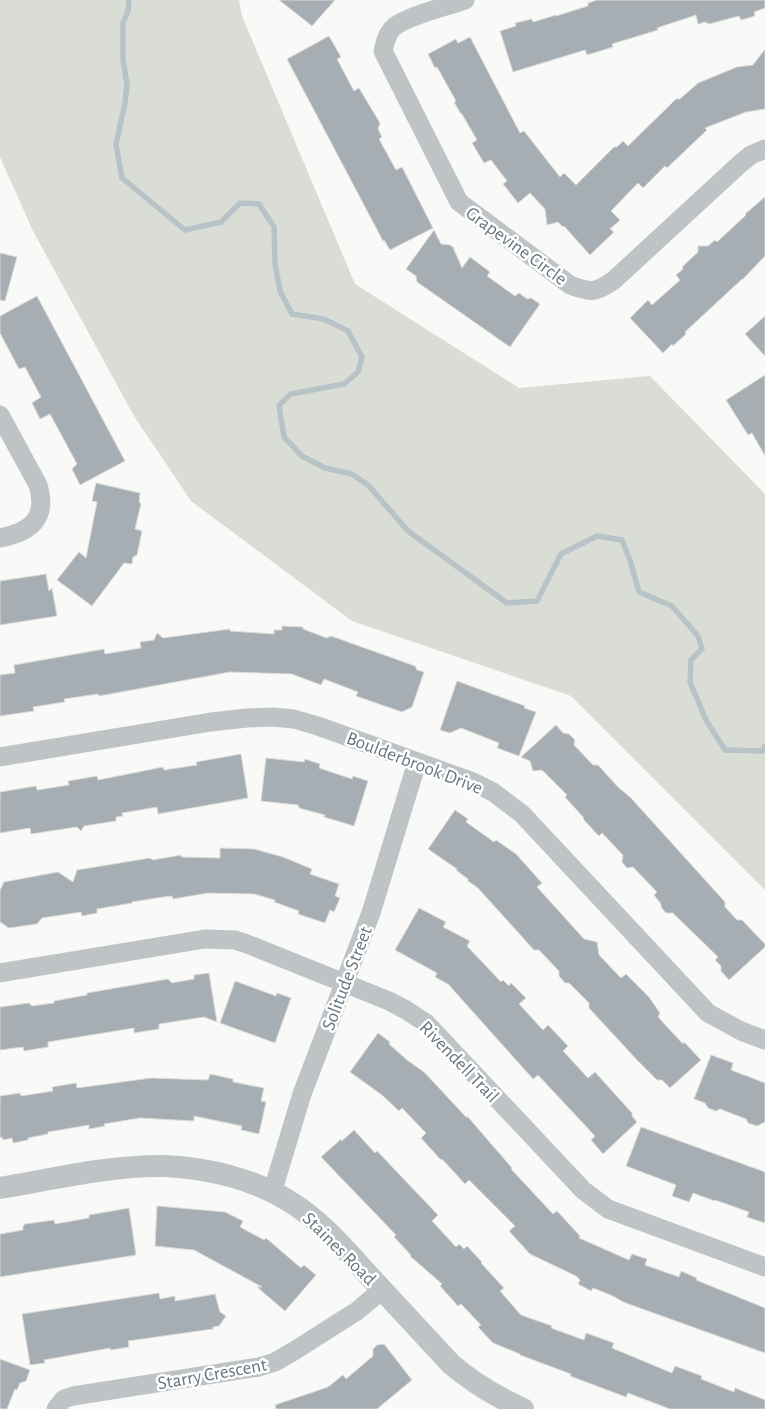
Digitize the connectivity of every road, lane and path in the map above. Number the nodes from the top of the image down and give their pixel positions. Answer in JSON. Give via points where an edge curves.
{"nodes":[{"id":1,"x":465,"y":0,"type":"edge"},
{"id":2,"x":765,"y":149,"type":"edge"},
{"id":3,"x":0,"y":415,"type":"edge"},
{"id":4,"x":0,"y":538,"type":"edge"},
{"id":5,"x":0,"y":757,"type":"edge"},
{"id":6,"x":417,"y":762,"type":"junction"},
{"id":7,"x":0,"y":973,"type":"edge"},
{"id":8,"x":344,"y":983,"type":"junction"},
{"id":9,"x":765,"y":1040,"type":"edge"},
{"id":10,"x":0,"y":1188,"type":"edge"},
{"id":11,"x":272,"y":1192,"type":"junction"},
{"id":12,"x":765,"y":1267,"type":"edge"},
{"id":13,"x":382,"y":1290,"type":"junction"},
{"id":14,"x":56,"y":1409,"type":"edge"},
{"id":15,"x":523,"y":1409,"type":"edge"}],
"edges":[{"from":1,"to":2,"type":"street","name":"Grapevine Circle","via":[[392,28],[383,51],[459,202],[570,285],[590,291],[602,289],[741,163]]},
{"from":3,"to":4,"type":"street","via":[[41,495],[40,513],[28,529]]},
{"from":5,"to":6,"type":"street","name":"Boulderbrook Drive","via":[[211,722],[274,716],[318,726]]},
{"from":6,"to":8,"type":"street","name":"Solitude Street","via":[[371,913]]},
{"from":6,"to":9,"type":"street","name":"Boulderbrook Drive","via":[[473,782],[510,804],[708,1013],[741,1032]]},
{"from":7,"to":8,"type":"street","name":"Rivendell Trail","via":[[220,939],[247,944]]},
{"from":8,"to":11,"type":"street","name":"Solitude Street","via":[[302,1094]]},
{"from":8,"to":12,"type":"street","name":"Rivendell Trail","via":[[389,1001],[426,1023],[583,1190],[608,1209]]},
{"from":10,"to":11,"type":"street","name":"Staines Road","via":[[110,1170],[166,1166],[230,1176]]},
{"from":11,"to":13,"type":"street","name":"Staines Road","via":[[308,1214]]},
{"from":13,"to":14,"type":"street","name":"Starry Crescent","via":[[357,1311],[275,1362],[73,1396],[64,1399]]},
{"from":13,"to":15,"type":"street","name":"Staines Road","via":[[466,1377]]}]}
